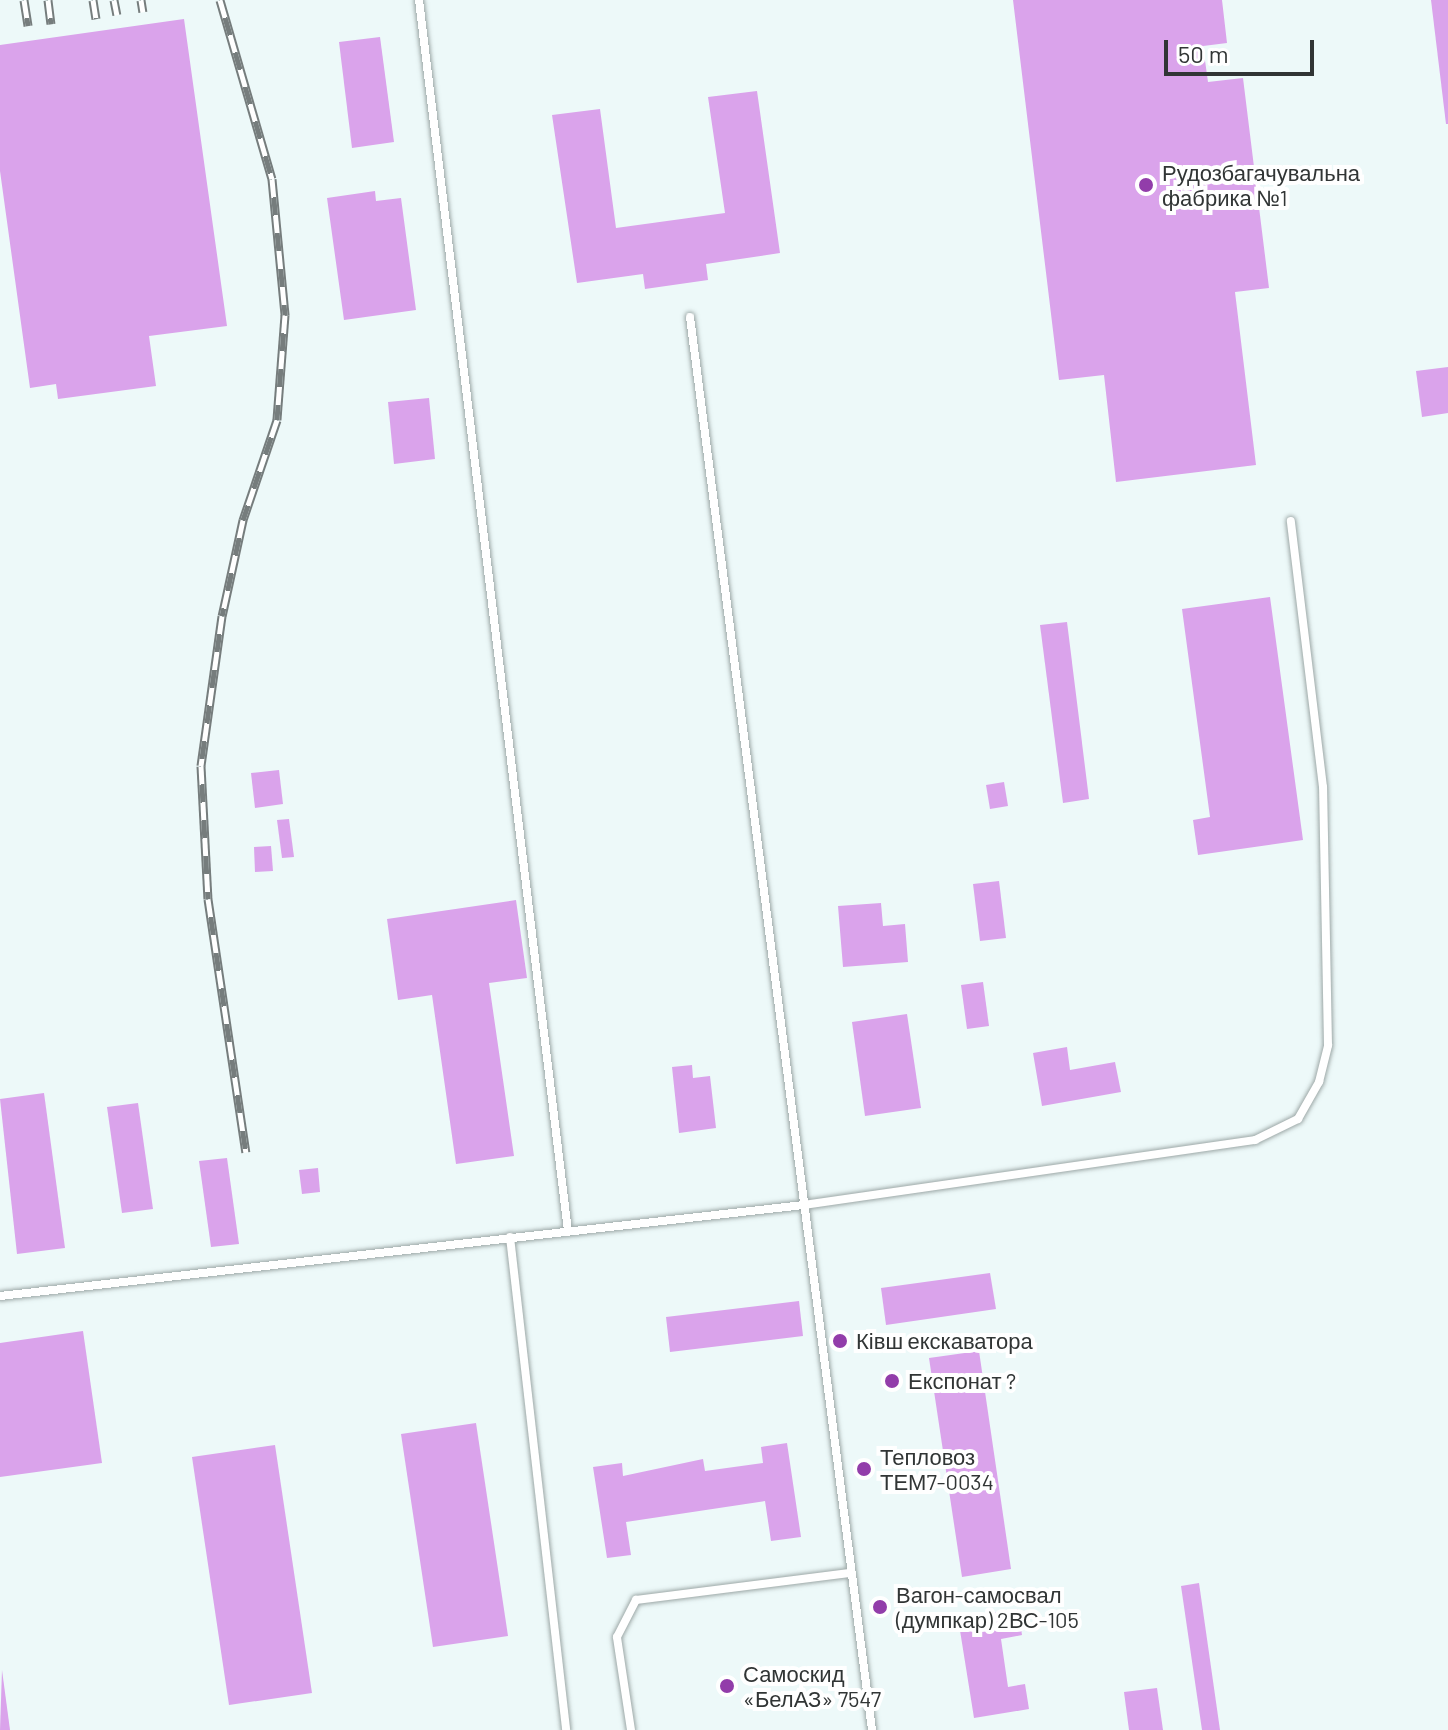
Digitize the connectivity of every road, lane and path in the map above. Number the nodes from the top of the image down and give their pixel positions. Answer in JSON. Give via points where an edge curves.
{"nodes":[{"id":1,"x":419,"y":0,"type":"edge"},
{"id":2,"x":690,"y":317,"type":"dead end"},
{"id":3,"x":1291,"y":521,"type":"dead end"},
{"id":4,"x":804,"y":1205,"type":"junction"},
{"id":5,"x":568,"y":1231,"type":"junction"},
{"id":6,"x":510,"y":1237,"type":"junction"},
{"id":7,"x":0,"y":1296,"type":"edge"},
{"id":8,"x":851,"y":1573,"type":"junction"},
{"id":9,"x":566,"y":1730,"type":"edge"},
{"id":10,"x":631,"y":1730,"type":"edge"},
{"id":11,"x":872,"y":1730,"type":"edge"}],
"edges":[{"from":1,"to":5,"type":"lane"},
{"from":2,"to":4,"type":"lane"},
{"from":3,"to":4,"type":"lane","via":[[1323,787],[1328,1045],[1319,1082],[1298,1119],[1255,1140]]},
{"from":4,"to":5,"type":"lane"},
{"from":4,"to":8,"type":"lane"},
{"from":5,"to":6,"type":"lane"},
{"from":6,"to":7,"type":"lane"},
{"from":6,"to":9,"type":"lane"},
{"from":8,"to":10,"type":"lane","via":[[636,1600],[617,1637]]},
{"from":8,"to":11,"type":"lane"}]}
